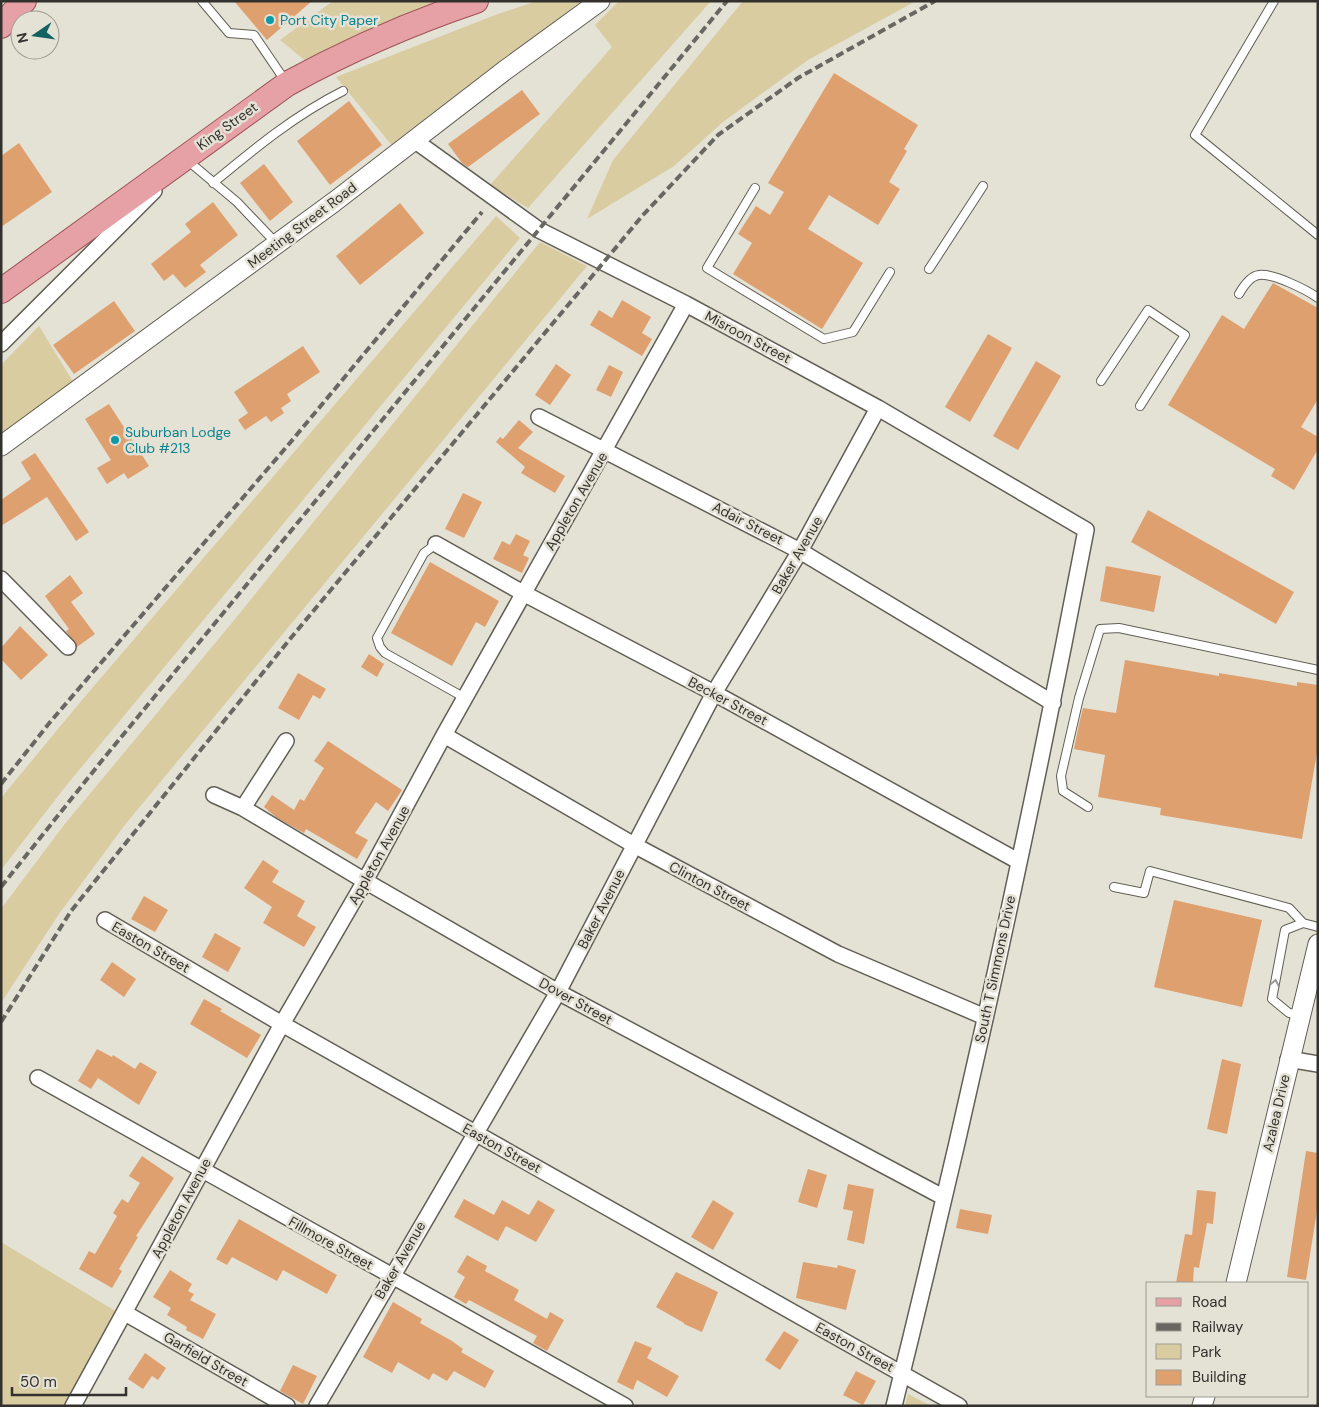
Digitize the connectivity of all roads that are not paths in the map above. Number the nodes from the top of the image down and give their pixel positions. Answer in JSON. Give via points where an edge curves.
{"nodes":[{"id":1,"x":24,"y":1,"type":"edge"},
{"id":2,"x":202,"y":1,"type":"edge"},
{"id":3,"x":476,"y":1,"type":"edge"},
{"id":4,"x":600,"y":1,"type":"edge"},
{"id":5,"x":1274,"y":1,"type":"edge"},
{"id":6,"x":1,"y":26,"type":"edge"},
{"id":7,"x":287,"y":84,"type":"junction"},
{"id":8,"x":343,"y":91,"type":"dead end"},
{"id":9,"x":258,"y":103,"type":"junction"},
{"id":10,"x":414,"y":140,"type":"junction"},
{"id":11,"x":187,"y":160,"type":"junction"},
{"id":12,"x":214,"y":183,"type":"junction"},
{"id":13,"x":983,"y":186,"type":"dead end"},
{"id":14,"x":754,"y":188,"type":"dead end"},
{"id":15,"x":1318,"y":235,"type":"edge"},
{"id":16,"x":277,"y":244,"type":"junction"},
{"id":17,"x":929,"y":269,"type":"dead end"},
{"id":18,"x":890,"y":272,"type":"dead end"},
{"id":19,"x":1,"y":291,"type":"edge"},
{"id":20,"x":1239,"y":294,"type":"dead end"},
{"id":21,"x":1318,"y":298,"type":"edge"},
{"id":22,"x":686,"y":304,"type":"junction"},
{"id":23,"x":1,"y":344,"type":"edge"},
{"id":24,"x":1102,"y":381,"type":"dead end"},
{"id":25,"x":1140,"y":406,"type":"dead end"},
{"id":26,"x":878,"y":408,"type":"junction"},
{"id":27,"x":539,"y":417,"type":"dead end"},
{"id":28,"x":1,"y":446,"type":"edge"},
{"id":29,"x":605,"y":449,"type":"junction"},
{"id":30,"x":1086,"y":530,"type":"joint"},
{"id":31,"x":436,"y":544,"type":"joint"},
{"id":32,"x":800,"y":551,"type":"junction"},
{"id":33,"x":1,"y":579,"type":"edge"},
{"id":34,"x":524,"y":593,"type":"junction"},
{"id":35,"x":68,"y":647,"type":"dead end"},
{"id":36,"x":1318,"y":670,"type":"edge"},
{"id":37,"x":714,"y":693,"type":"junction"},
{"id":38,"x":465,"y":698,"type":"junction"},
{"id":39,"x":1053,"y":703,"type":"junction"},
{"id":40,"x":444,"y":735,"type":"junction"},
{"id":41,"x":286,"y":741,"type":"dead end"},
{"id":42,"x":214,"y":796,"type":"dead end"},
{"id":43,"x":1088,"y":807,"type":"dead end"},
{"id":44,"x":243,"y":808,"type":"junction"},
{"id":45,"x":634,"y":845,"type":"junction"},
{"id":46,"x":1018,"y":861,"type":"junction"},
{"id":47,"x":365,"y":881,"type":"junction"},
{"id":48,"x":1114,"y":887,"type":"dead end"},
{"id":49,"x":105,"y":920,"type":"dead end"},
{"id":50,"x":1303,"y":923,"type":"junction"},
{"id":51,"x":1318,"y":927,"type":"edge"},
{"id":52,"x":1318,"y":944,"type":"edge"},
{"id":53,"x":558,"y":992,"type":"junction"},
{"id":54,"x":1300,"y":1014,"type":"junction"},
{"id":55,"x":985,"y":1017,"type":"junction"},
{"id":56,"x":282,"y":1024,"type":"junction"},
{"id":57,"x":1288,"y":1058,"type":"junction"},
{"id":58,"x":1318,"y":1064,"type":"edge"},
{"id":59,"x":38,"y":1078,"type":"dead end"},
{"id":60,"x":475,"y":1133,"type":"junction"},
{"id":61,"x":202,"y":1170,"type":"junction"},
{"id":62,"x":943,"y":1197,"type":"junction"},
{"id":63,"x":390,"y":1276,"type":"junction"},
{"id":64,"x":1236,"y":1282,"type":"edge"},
{"id":65,"x":125,"y":1313,"type":"junction"},
{"id":66,"x":902,"y":1374,"type":"junction"},
{"id":67,"x":73,"y":1406,"type":"edge"},
{"id":68,"x":287,"y":1406,"type":"edge"},
{"id":69,"x":316,"y":1406,"type":"edge"},
{"id":70,"x":625,"y":1406,"type":"edge"},
{"id":71,"x":894,"y":1406,"type":"edge"},
{"id":72,"x":959,"y":1406,"type":"edge"}],
"edges":[{"from":1,"to":6,"type":"main road"},
{"from":2,"to":7,"type":"lane","via":[[229,33],[254,35]]},
{"from":3,"to":7,"type":"main road","name":"King Street","via":[[396,32]]},
{"from":4,"to":10,"type":"street","name":"Meeting Street Road"},
{"from":5,"to":15,"type":"lane","via":[[1195,135]]},
{"from":7,"to":9,"type":"main road","name":"King Street"},
{"from":8,"to":12,"type":"lane","via":[[314,105]]},
{"from":9,"to":11,"type":"street"},
{"from":9,"to":19,"type":"main road","name":"King Street"},
{"from":10,"to":16,"type":"street","name":"Meeting Street Road"},
{"from":10,"to":22,"type":"street","name":"Misroon Street","via":[[539,230]]},
{"from":11,"to":12,"type":"lane"},
{"from":11,"to":23,"type":"street"},
{"from":12,"to":16,"type":"lane"},
{"from":13,"to":17,"type":"lane"},
{"from":14,"to":18,"type":"lane","via":[[707,268],[824,339],[854,332]]},
{"from":16,"to":28,"type":"street","name":"Meeting Street Road"},
{"from":20,"to":21,"type":"lane","via":[[1258,274],[1279,279]]},
{"from":22,"to":26,"type":"street","name":"Misroon Street"},
{"from":22,"to":29,"type":"street","name":"Appleton Avenue"},
{"from":24,"to":25,"type":"lane","via":[[1148,310],[1185,335]]},
{"from":26,"to":30,"type":"street","name":"Misroon Street"},
{"from":26,"to":32,"type":"street","name":"Baker Avenue"},
{"from":27,"to":29,"type":"street","name":"Adair Street"},
{"from":29,"to":32,"type":"street","name":"Adair Street"},
{"from":29,"to":34,"type":"street","name":"Appleton Avenue"},
{"from":30,"to":39,"type":"street","name":"South T Simmons Drive"},
{"from":31,"to":34,"type":"street","name":"Becker Street"},
{"from":31,"to":38,"type":"lane","via":[[424,552],[378,638],[385,653]]},
{"from":32,"to":37,"type":"street","name":"Baker Avenue"},
{"from":32,"to":39,"type":"street","name":"Adair Street"},
{"from":33,"to":35,"type":"street"},
{"from":34,"to":37,"type":"street","name":"Becker Street"},
{"from":34,"to":38,"type":"street","name":"Appleton Avenue"},
{"from":36,"to":43,"type":"lane","via":[[1119,628],[1100,629],[1079,698],[1061,776],[1063,791]]},
{"from":37,"to":45,"type":"street","name":"Baker Avenue"},
{"from":37,"to":46,"type":"street","name":"Becker Street"},
{"from":38,"to":40,"type":"street","name":"Appleton Avenue"},
{"from":39,"to":46,"type":"street","name":"South T Simmons Drive"},
{"from":40,"to":45,"type":"street","name":"Clinton Street"},
{"from":40,"to":47,"type":"street","name":"Appleton Avenue"},
{"from":41,"to":44,"type":"street"},
{"from":42,"to":44,"type":"street","name":"Dover Street"},
{"from":44,"to":47,"type":"street","name":"Dover Street"},
{"from":45,"to":53,"type":"street","name":"Baker Avenue"},
{"from":45,"to":55,"type":"street","name":"Clinton Street","via":[[838,954]]},
{"from":46,"to":55,"type":"street","name":"South T Simmons Drive"},
{"from":47,"to":53,"type":"street","name":"Dover Street"},
{"from":47,"to":56,"type":"street","name":"Appleton Avenue"},
{"from":48,"to":50,"type":"lane","via":[[1144,893],[1150,871],[1289,908]]},
{"from":49,"to":56,"type":"street","name":"Easton Street"},
{"from":50,"to":51,"type":"lane"},
{"from":54,"to":50,"type":"lane","one_way":true,"via":[[1289,1013],[1272,999],[1286,930]]},
{"from":52,"to":54,"type":"street","name":"Azalea Drive"},
{"from":53,"to":60,"type":"street","name":"Baker Avenue"},
{"from":53,"to":62,"type":"street","name":"Dover Street"},
{"from":54,"to":57,"type":"street","name":"Azalea Drive"},
{"from":55,"to":62,"type":"street","name":"South T Simmons Drive"},
{"from":56,"to":60,"type":"street","name":"Easton Street"},
{"from":56,"to":61,"type":"street","name":"Appleton Avenue"},
{"from":57,"to":58,"type":"street"},
{"from":57,"to":64,"type":"street","name":"Azalea Drive"},
{"from":59,"to":61,"type":"street","name":"Fillmore Street"},
{"from":60,"to":63,"type":"street","name":"Baker Avenue"},
{"from":60,"to":66,"type":"street","name":"Easton Street"},
{"from":61,"to":63,"type":"street","name":"Fillmore Street"},
{"from":61,"to":65,"type":"street","name":"Appleton Avenue"},
{"from":62,"to":66,"type":"street","name":"South T Simmons Drive"},
{"from":63,"to":69,"type":"street","name":"Baker Avenue"},
{"from":63,"to":70,"type":"street","name":"Fillmore Street"},
{"from":65,"to":67,"type":"street","name":"Appleton Avenue"},
{"from":65,"to":68,"type":"street","name":"Garfield Street"},
{"from":66,"to":71,"type":"street","name":"South T Simmons Drive"},
{"from":66,"to":72,"type":"street","name":"Easton Street"}]}
